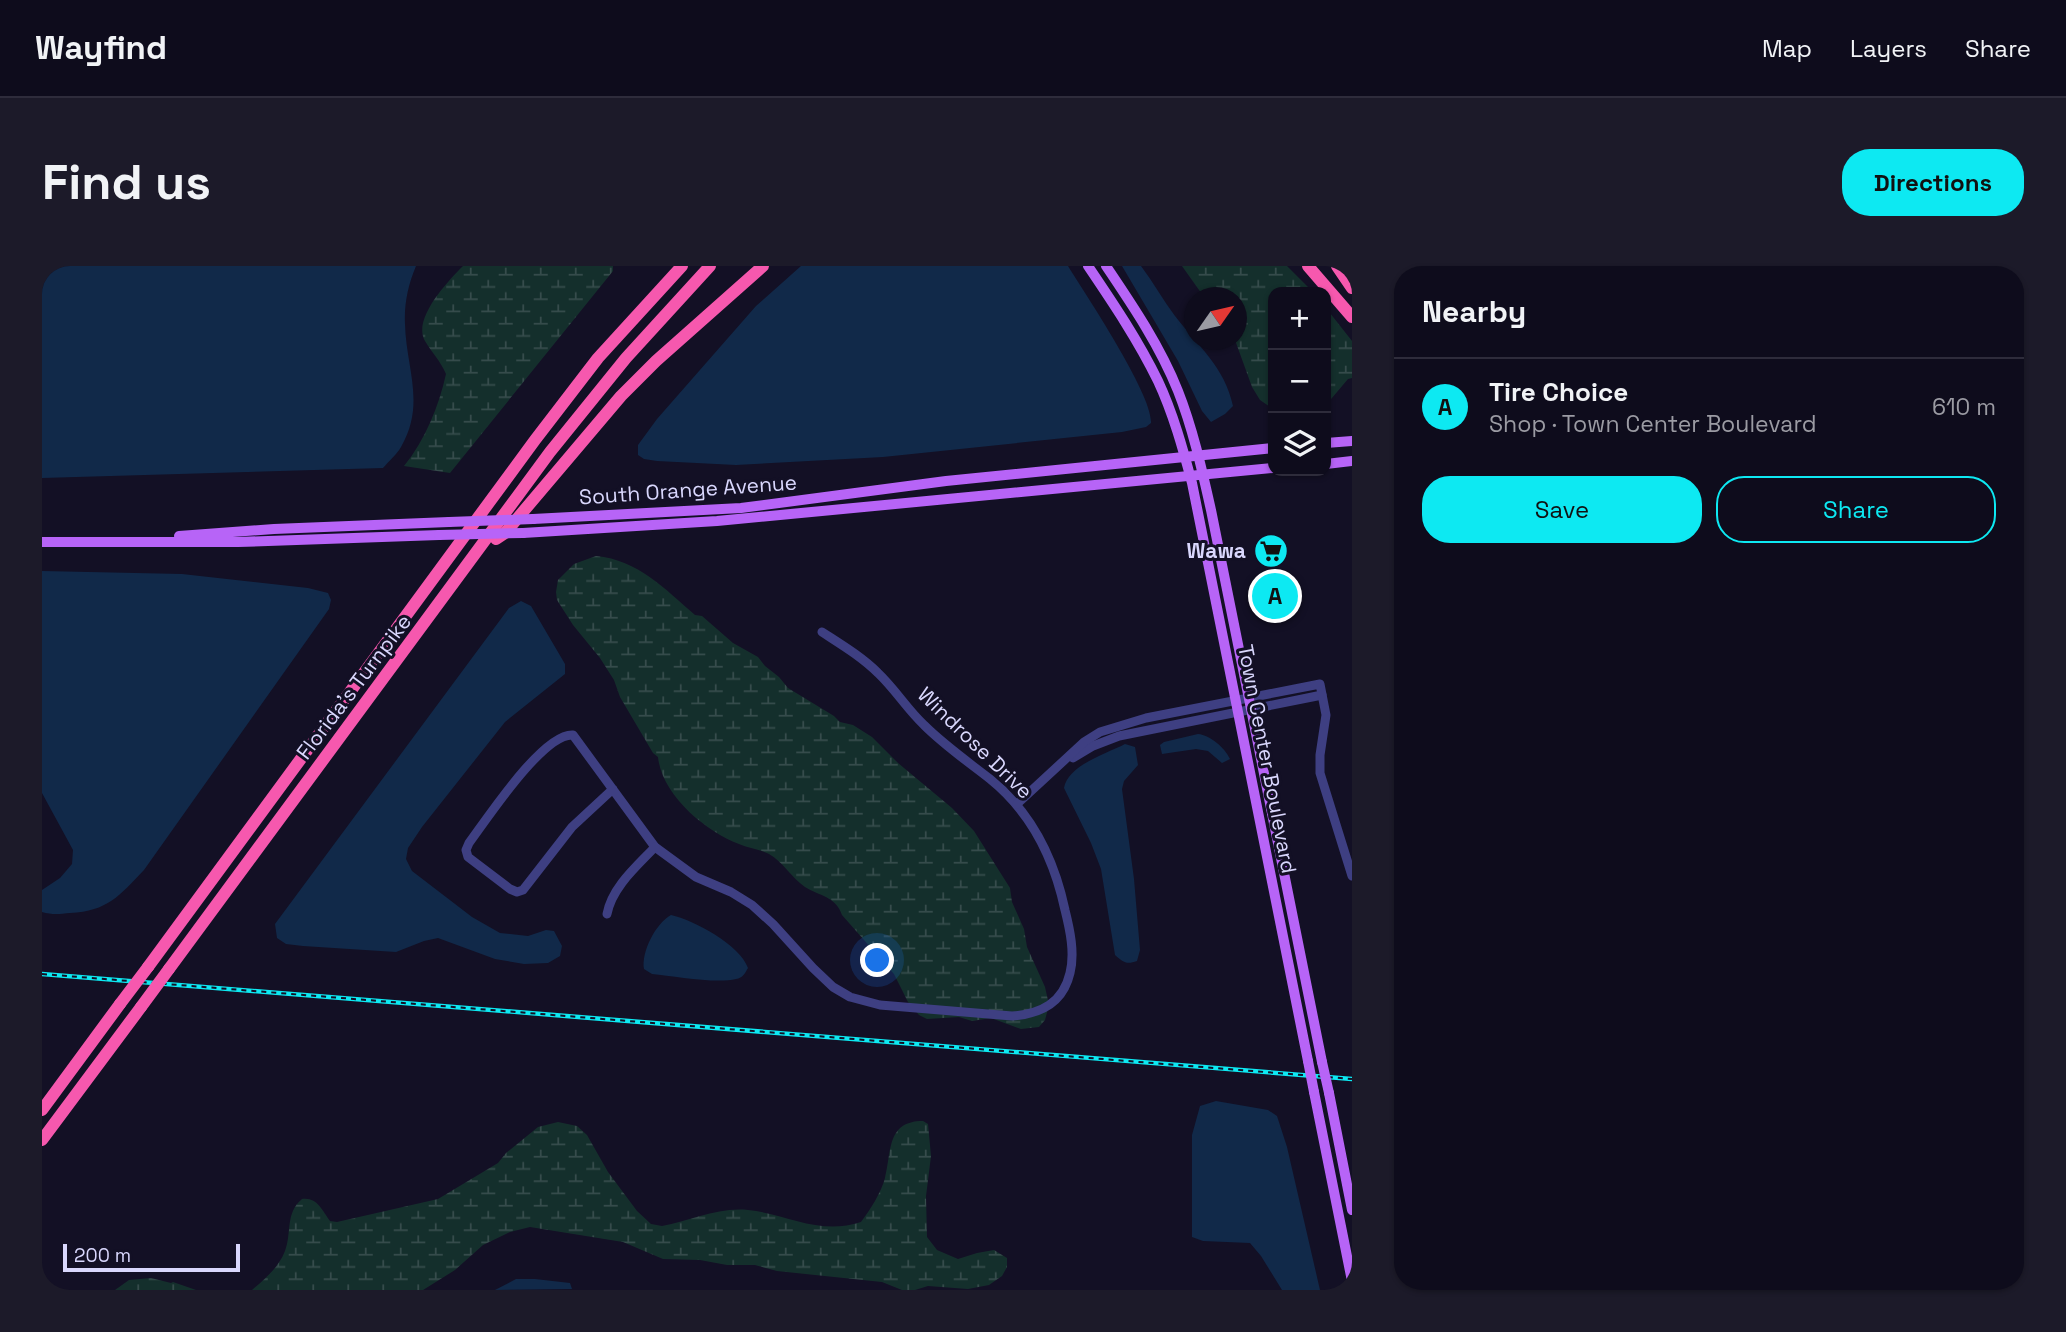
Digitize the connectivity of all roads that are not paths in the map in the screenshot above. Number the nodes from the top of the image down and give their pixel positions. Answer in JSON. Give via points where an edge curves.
{"nodes":[{"id":1,"x":675,"y":266,"type":"edge"},
{"id":2,"x":682,"y":266,"type":"edge"},
{"id":3,"x":710,"y":266,"type":"edge"},
{"id":4,"x":764,"y":266,"type":"edge"},
{"id":5,"x":1088,"y":266,"type":"edge"},
{"id":6,"x":1106,"y":266,"type":"edge"},
{"id":7,"x":1308,"y":266,"type":"edge"},
{"id":8,"x":1317,"y":266,"type":"edge"},
{"id":9,"x":1337,"y":266,"type":"edge"},
{"id":10,"x":1352,"y":288,"type":"edge"},
{"id":11,"x":1352,"y":315,"type":"edge"},
{"id":12,"x":598,"y":358,"type":"junction"},
{"id":13,"x":1352,"y":441,"type":"edge"},
{"id":14,"x":1331,"y":443,"type":"edge"},
{"id":15,"x":1268,"y":448,"type":"edge"},
{"id":16,"x":1198,"y":455,"type":"junction"},
{"id":17,"x":1185,"y":456,"type":"junction"},
{"id":18,"x":1352,"y":461,"type":"edge"},
{"id":19,"x":1331,"y":463,"type":"edge"},
{"id":20,"x":1268,"y":468,"type":"edge"},
{"id":21,"x":1203,"y":474,"type":"junction"},
{"id":22,"x":1190,"y":475,"type":"junction"},
{"id":23,"x":103,"y":541,"type":"junction"},
{"id":24,"x":42,"y":542,"type":"edge"},
{"id":25,"x":479,"y":551,"type":"junction"},
{"id":26,"x":822,"y":632,"type":"dead end"},
{"id":27,"x":1322,"y":695,"type":"junction"},
{"id":28,"x":1250,"y":704,"type":"junction"},
{"id":29,"x":1237,"y":706,"type":"junction"},
{"id":30,"x":1146,"y":718,"type":"junction"},
{"id":31,"x":1148,"y":730,"type":"junction"},
{"id":32,"x":1062,"y":764,"type":"junction"},
{"id":33,"x":613,"y":789,"type":"junction"},
{"id":34,"x":1017,"y":804,"type":"junction"},
{"id":35,"x":655,"y":847,"type":"junction"},
{"id":36,"x":1352,"y":876,"type":"edge"},
{"id":37,"x":607,"y":914,"type":"dead end"},
{"id":38,"x":42,"y":1110,"type":"edge"},
{"id":39,"x":42,"y":1140,"type":"edge"},
{"id":40,"x":1352,"y":1210,"type":"edge"},
{"id":41,"x":1352,"y":1281,"type":"edge"}],
"edges":[{"from":1,"to":12,"type":"highway"},
{"from":2,"to":12,"type":"highway","name":"Florida's Turnpike"},
{"from":3,"to":25,"type":"highway","name":"Florida's Turnpike","via":[[589,403]]},
{"from":4,"to":25,"type":"highway","via":[[647,369],[505,533]]},
{"from":5,"to":17,"type":"main road","name":"Town Center Boulevard","via":[[1159,383]]},
{"from":6,"to":16,"type":"main road","name":"Town Center Boulevard","via":[[1164,360]]},
{"from":7,"to":11,"type":"highway"},
{"from":8,"to":11,"type":"highway"},
{"from":9,"to":10,"type":"highway"},
{"from":12,"to":38,"type":"highway","name":"Florida's Turnpike","bridge":true},
{"from":13,"to":14,"type":"main road"},
{"from":15,"to":16,"type":"main road","name":"South Orange Avenue"},
{"from":16,"to":17,"type":"main road","name":"South Orange Avenue"},
{"from":16,"to":21,"type":"main road","name":"Town Center Boulevard"},
{"from":17,"to":22,"type":"main road","name":"Town Center Boulevard"},
{"from":17,"to":23,"type":"main road","name":"South Orange Avenue","bridge":true,"via":[[741,508]]},
{"from":18,"to":19,"type":"main road"},
{"from":20,"to":21,"type":"main road","name":"South Orange Avenue"},
{"from":21,"to":22,"type":"main road","name":"South Orange Avenue"},
{"from":21,"to":28,"type":"main road","name":"Town Center Boulevard"},
{"from":22,"to":23,"type":"main road","name":"South Orange Avenue","bridge":true,"via":[[717,521],[523,533],[238,542]]},
{"from":22,"to":29,"type":"main road","name":"Town Center Boulevard"},
{"from":23,"to":24,"type":"main road","name":"South Orange Avenue"},
{"from":25,"to":39,"type":"highway","name":"Florida's Turnpike","bridge":true},
{"from":26,"to":34,"type":"street","name":"Windrose Drive","via":[[876,671],[921,723]]},
{"from":27,"to":28,"type":"street"},
{"from":27,"to":28,"type":"street","via":[[1320,684]]},
{"from":27,"to":36,"type":"street","via":[[1326,715],[1320,773]]},
{"from":28,"to":29,"type":"street"},
{"from":28,"to":40,"type":"main road","name":"Town Center Boulevard","bridge":true},
{"from":29,"to":30,"type":"street"},
{"from":29,"to":31,"type":"street"},
{"from":29,"to":41,"type":"main road","name":"Town Center Boulevard","bridge":true},
{"from":30,"to":31,"type":"street"},
{"from":30,"to":32,"type":"street","via":[[1100,732]]},
{"from":31,"to":32,"type":"street","via":[[1093,746]]},
{"from":32,"to":34,"type":"street"},
{"from":33,"to":33,"type":"street","name":"Windrose Drive","via":[[572,827],[523,890],[510,889],[468,857],[469,843],[514,782],[566,734],[573,735]]},
{"from":33,"to":35,"type":"street","name":"Windrose Drive"},
{"from":34,"to":35,"type":"street","name":"Windrose Drive","via":[[1051,859],[1073,964],[1061,996],[1030,1015],[880,1006],[850,998],[752,905],[696,877]]},
{"from":35,"to":37,"type":"street","via":[[625,880]]}]}
